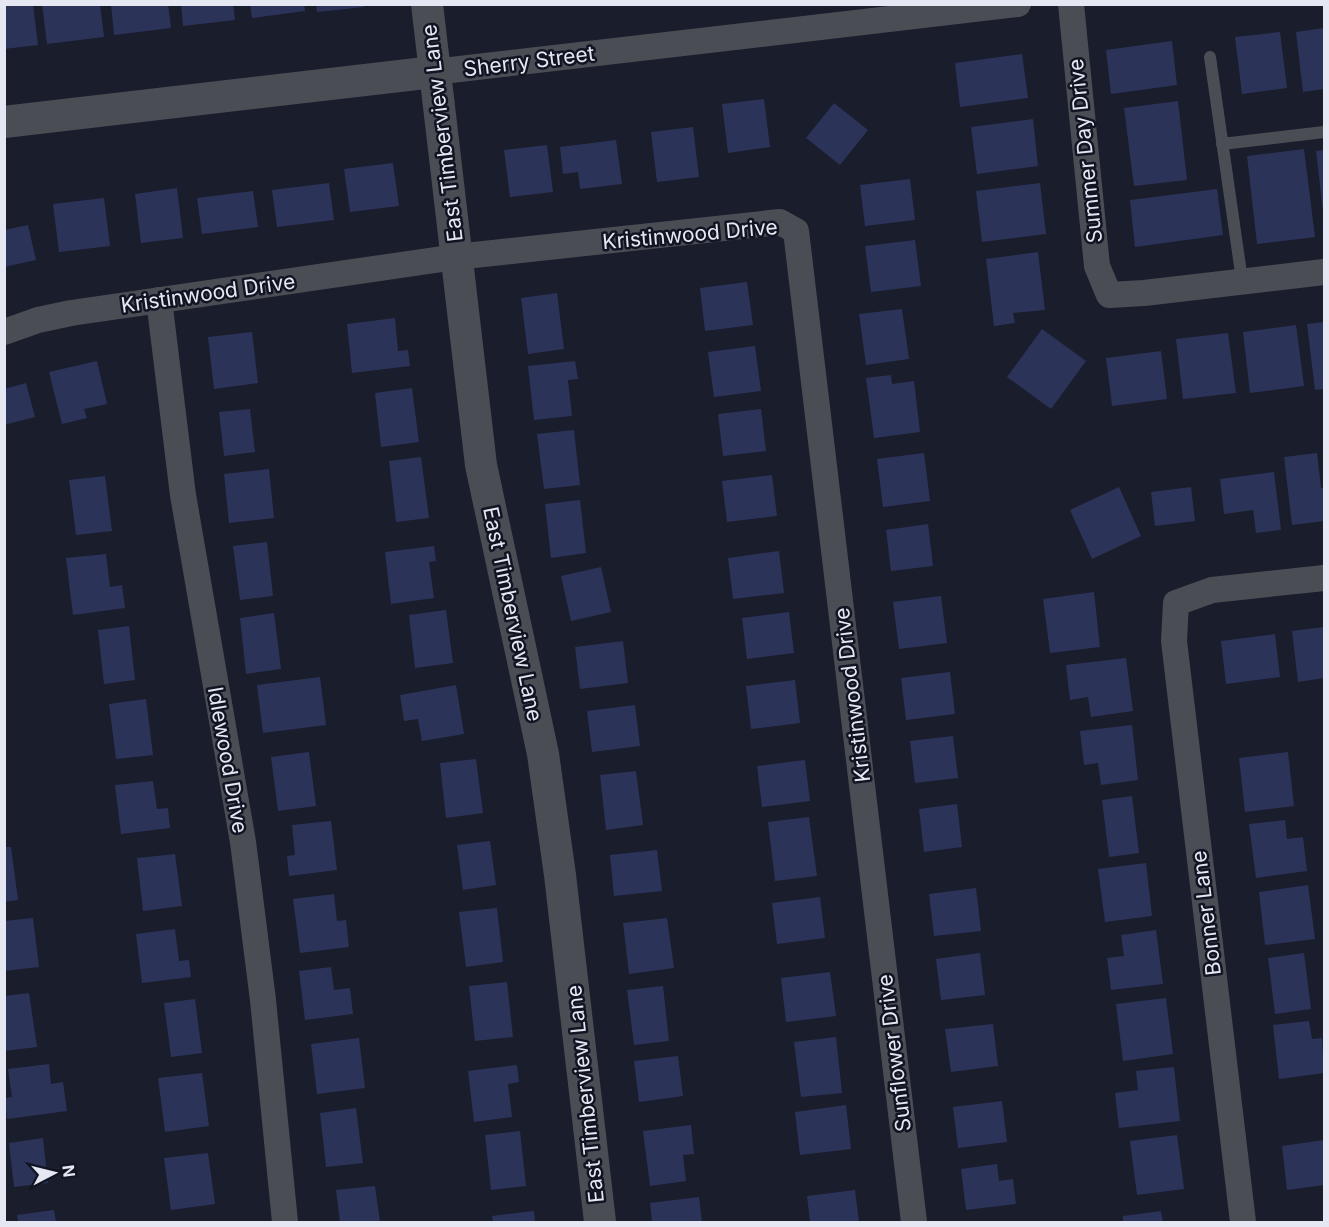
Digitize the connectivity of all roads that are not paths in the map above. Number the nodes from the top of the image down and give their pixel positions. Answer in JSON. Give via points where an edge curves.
{"nodes":[{"id":1,"x":427,"y":4,"type":"edge"},
{"id":2,"x":1018,"y":4,"type":"edge"},
{"id":3,"x":1071,"y":4,"type":"edge"},
{"id":4,"x":1210,"y":57,"type":"dead end"},
{"id":5,"x":434,"y":72,"type":"junction"},
{"id":6,"x":4,"y":122,"type":"edge"},
{"id":7,"x":1324,"y":132,"type":"edge"},
{"id":8,"x":1222,"y":144,"type":"junction"},
{"id":9,"x":456,"y":257,"type":"junction"},
{"id":10,"x":1324,"y":272,"type":"edge"},
{"id":11,"x":1242,"y":280,"type":"junction"},
{"id":12,"x":159,"y":300,"type":"junction"},
{"id":13,"x":4,"y":332,"type":"edge"},
{"id":14,"x":1324,"y":578,"type":"edge"},
{"id":15,"x":874,"y":883,"type":"joint"},
{"id":16,"x":285,"y":1222,"type":"edge"},
{"id":17,"x":600,"y":1222,"type":"edge"},
{"id":18,"x":914,"y":1222,"type":"edge"},
{"id":19,"x":1243,"y":1222,"type":"edge"}],
"edges":[{"from":1,"to":5,"type":"street","name":"East Timberview Lane"},
{"from":2,"to":5,"type":"street","name":"Sherry Street"},
{"from":3,"to":11,"type":"street","name":"Summer Day Drive","via":[[1097,266],[1108,295]]},
{"from":4,"to":8,"type":"lane"},
{"from":5,"to":6,"type":"street","name":"Sherry Street"},
{"from":5,"to":9,"type":"street","name":"East Timberview Lane"},
{"from":7,"to":8,"type":"lane"},
{"from":8,"to":11,"type":"lane"},
{"from":9,"to":12,"type":"street","name":"Kristinwood Drive"},
{"from":9,"to":15,"type":"street","name":"Kristinwood Drive","via":[[780,222],[796,231]]},
{"from":9,"to":17,"type":"street","name":"East Timberview Lane","via":[[481,465],[545,765]]},
{"from":10,"to":11,"type":"street"},
{"from":12,"to":13,"type":"street","name":"Kristinwood Drive","via":[[38,320]]},
{"from":12,"to":16,"type":"street","name":"Idlewood Drive","via":[[183,495],[243,842]]},
{"from":14,"to":19,"type":"street","name":"Bonner Lane","via":[[1212,590],[1176,603],[1174,641]]},
{"from":15,"to":18,"type":"street","name":"Sunflower Drive"}]}
